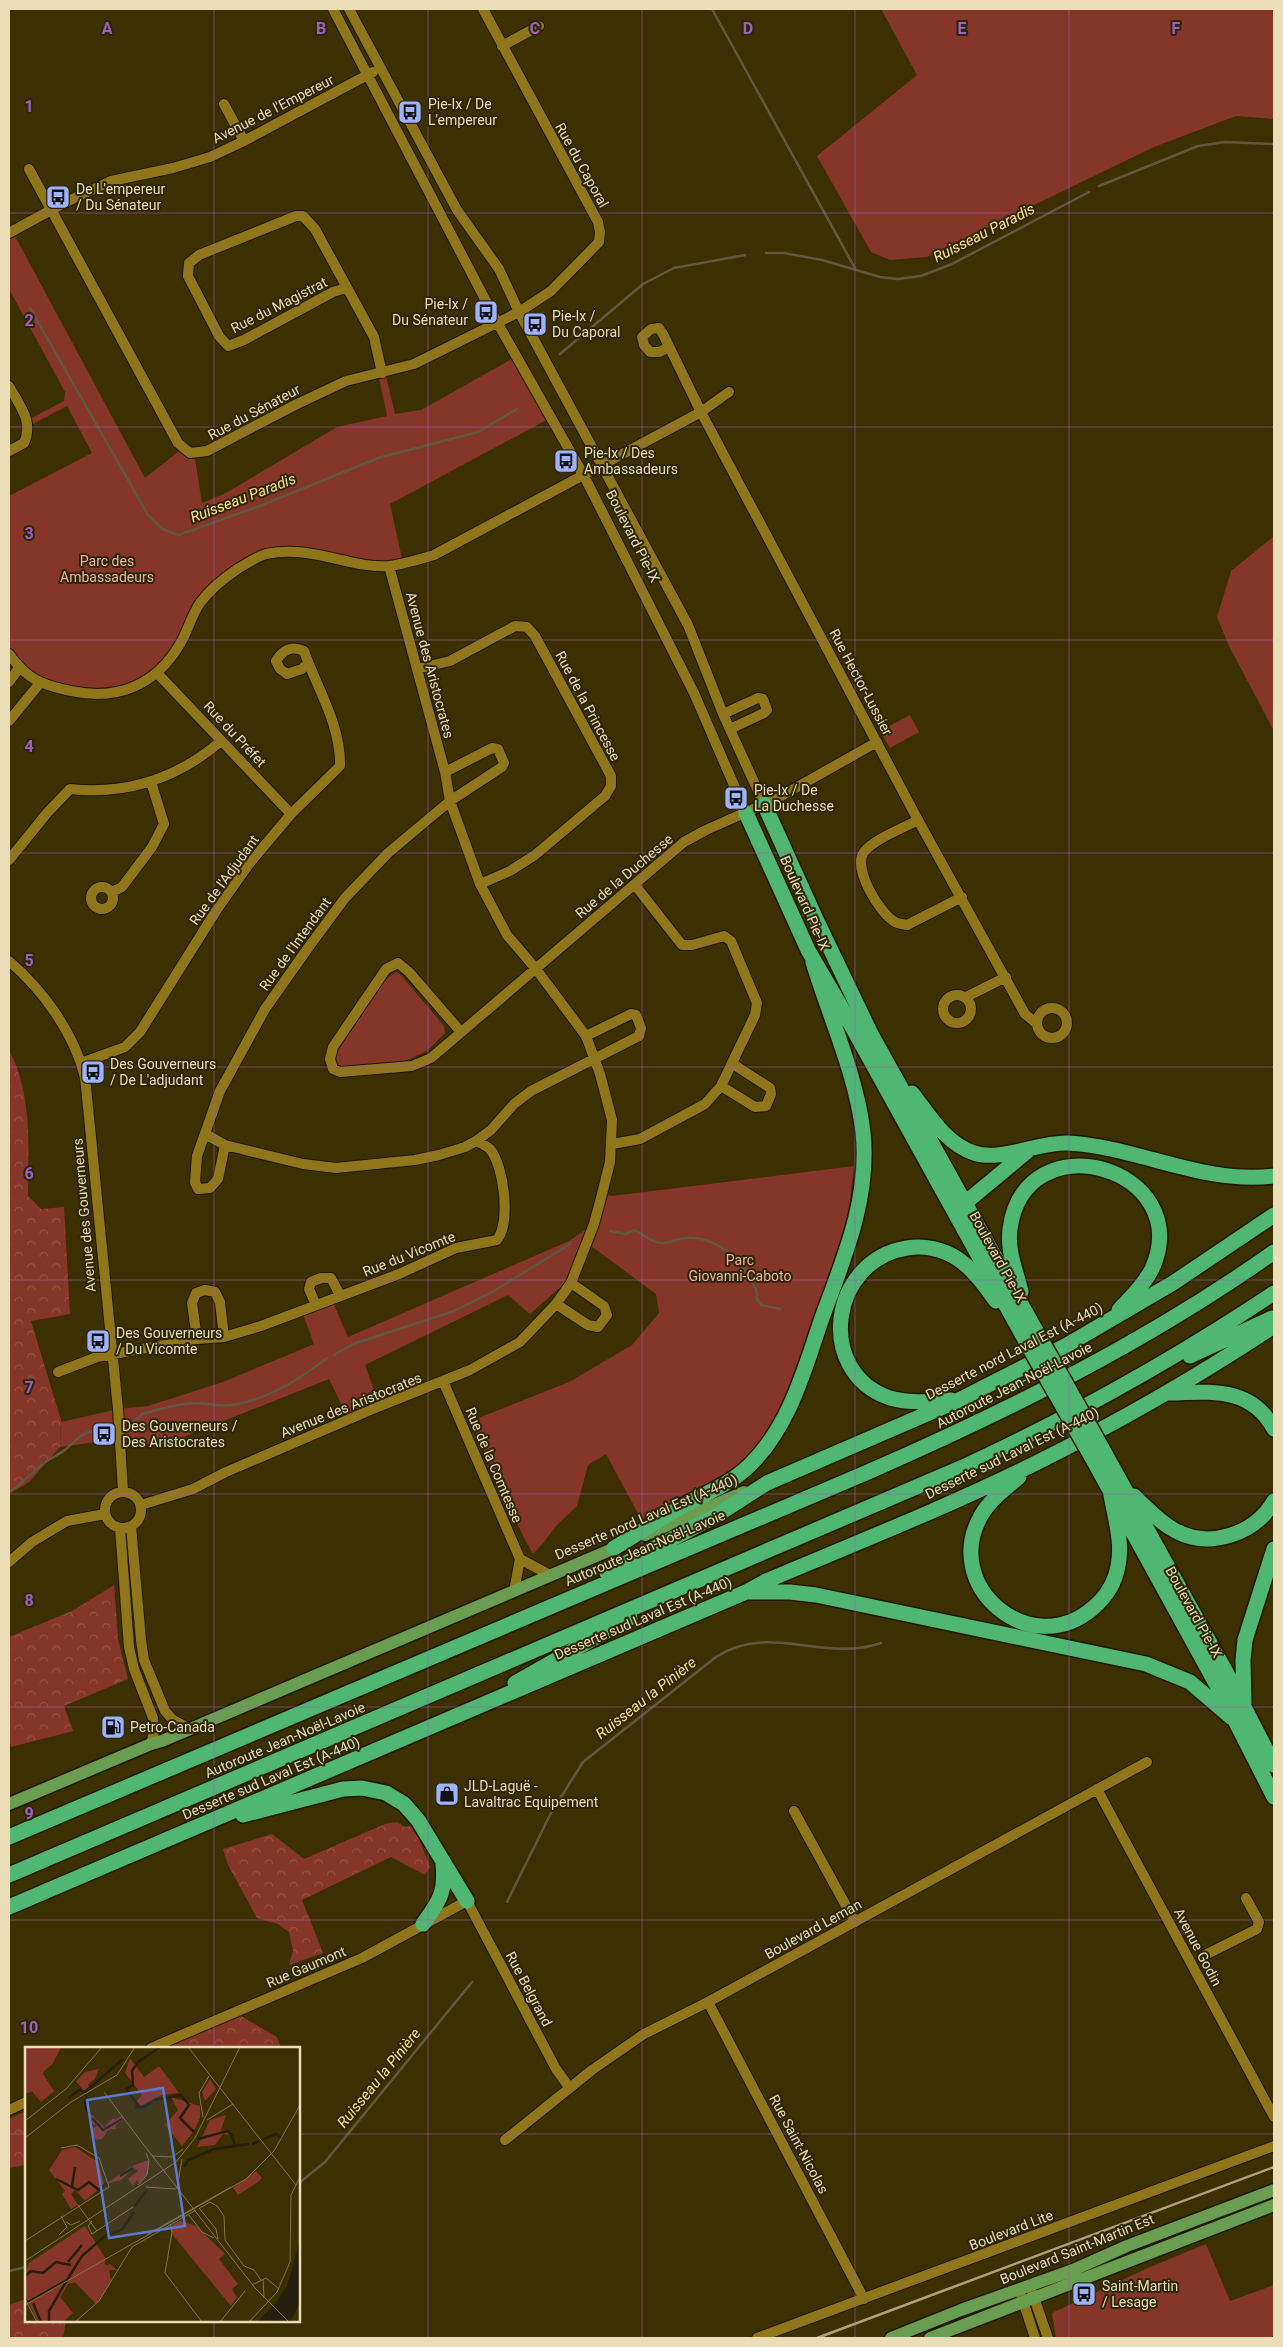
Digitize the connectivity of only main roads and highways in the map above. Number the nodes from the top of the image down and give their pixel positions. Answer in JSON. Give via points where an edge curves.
{"nodes":[{"id":1,"x":764,"y":804,"type":"road end"},
{"id":2,"x":746,"y":813,"type":"road end"},
{"id":3,"x":796,"y":876,"type":"junction"},
{"id":4,"x":777,"y":881,"type":"junction"},
{"id":5,"x":813,"y":962,"type":"junction"},
{"id":6,"x":885,"y":1061,"type":"junction"},
{"id":7,"x":1031,"y":1148,"type":"junction"},
{"id":8,"x":1274,"y":1176,"type":"edge"},
{"id":9,"x":960,"y":1207,"type":"junction"},
{"id":10,"x":1274,"y":1216,"type":"edge"},
{"id":11,"x":1274,"y":1252,"type":"edge"},
{"id":12,"x":1274,"y":1292,"type":"edge"},
{"id":13,"x":1024,"y":1309,"type":"junction"},
{"id":14,"x":1274,"y":1317,"type":"edge"},
{"id":15,"x":1108,"y":1323,"type":"junction"},
{"id":16,"x":1274,"y":1326,"type":"edge"},
{"id":17,"x":1031,"y":1340,"type":"junction"},
{"id":18,"x":1127,"y":1384,"type":"junction"},
{"id":19,"x":1165,"y":1394,"type":"junction"},
{"id":20,"x":959,"y":1400,"type":"junction"},
{"id":21,"x":1274,"y":1429,"type":"edge"},
{"id":22,"x":1033,"y":1464,"type":"junction"},
{"id":23,"x":767,"y":1483,"type":"junction"},
{"id":24,"x":1118,"y":1492,"type":"junction"},
{"id":25,"x":1274,"y":1501,"type":"edge"},
{"id":26,"x":614,"y":1548,"type":"junction"},
{"id":27,"x":1273,"y":1555,"type":"edge"},
{"id":28,"x":689,"y":1584,"type":"junction"},
{"id":29,"x":746,"y":1592,"type":"junction"},
{"id":30,"x":526,"y":1616,"type":"junction"},
{"id":31,"x":1244,"y":1706,"type":"junction"},
{"id":32,"x":464,"y":1713,"type":"junction"},
{"id":33,"x":1232,"y":1718,"type":"junction"},
{"id":34,"x":1274,"y":1765,"type":"edge"},
{"id":35,"x":1274,"y":1797,"type":"edge"},
{"id":36,"x":9,"y":1804,"type":"edge"},
{"id":37,"x":200,"y":1826,"type":"junction"},
{"id":38,"x":9,"y":1837,"type":"edge"},
{"id":39,"x":442,"y":1862,"type":"junction"},
{"id":40,"x":9,"y":1875,"type":"edge"},
{"id":41,"x":467,"y":1902,"type":"road end"},
{"id":42,"x":9,"y":1908,"type":"edge"},
{"id":43,"x":423,"y":1924,"type":"road end"},
{"id":44,"x":1274,"y":2190,"type":"edge"},
{"id":45,"x":1274,"y":2205,"type":"edge"},
{"id":46,"x":892,"y":2338,"type":"edge"},
{"id":47,"x":930,"y":2338,"type":"edge"}],
"edges":[{"from":1,"to":3,"type":"highway","name":"Boulevard Pie-IX"},
{"from":2,"to":4,"type":"highway","name":"Boulevard Pie-IX"},
{"from":3,"to":4,"type":"highway","via":[[784,874]]},
{"from":3,"to":6,"type":"highway","name":"Boulevard Pie-IX"},
{"from":4,"to":5,"type":"highway","name":"Boulevard Pie-IX"},
{"from":5,"to":9,"type":"highway","name":"Boulevard Pie-IX"},
{"from":5,"to":26,"type":"highway","via":[[849,1071],[863,1132],[861,1195],[843,1259],[794,1399],[769,1444],[730,1482],[680,1507]]},
{"from":6,"to":7,"type":"highway","via":[[958,1146],[982,1155]]},
{"from":6,"to":9,"type":"highway","name":"Boulevard Pie-IX"},
{"from":7,"to":8,"type":"highway","via":[[1080,1144],[1211,1174]]},
{"from":7,"to":9,"type":"highway"},
{"from":9,"to":13,"type":"highway","name":"Boulevard Pie-IX"},
{"from":9,"to":17,"type":"highway","name":"Boulevard Pie-IX"},
{"from":10,"to":15,"type":"highway","name":"Desserte nord Laval Est (A-440)"},
{"from":11,"to":30,"type":"highway","name":"Autoroute Jean-Noël-Lavoie","via":[[1157,1328],[1003,1412]]},
{"from":12,"to":18,"type":"highway","name":"Autoroute Jean-Noël-Lavoie"},
{"from":13,"to":15,"type":"highway","via":[[1010,1247],[1012,1222],[1018,1204],[1030,1187],[1052,1172],[1072,1166],[1097,1166],[1124,1176],[1139,1189],[1155,1216],[1158,1234],[1156,1255],[1148,1276]]},
{"from":13,"to":17,"type":"highway","name":"Boulevard Pie-IX"},
{"from":14,"to":18,"type":"highway"},
{"from":15,"to":20,"type":"highway","name":"Desserte nord Laval Est (A-440)"},
{"from":16,"to":19,"type":"highway","name":"Desserte sud Laval Est (A-440)"},
{"from":17,"to":20,"type":"highway","via":[[976,1275],[946,1253],[928,1248],[904,1248],[881,1256],[864,1268],[849,1289],[840,1319],[843,1345],[853,1368],[870,1386],[892,1398],[915,1402]]},
{"from":17,"to":24,"type":"highway","name":"Boulevard Pie-IX","bridge":true},
{"from":18,"to":28,"type":"highway","name":"Autoroute Jean-Noël-Lavoie","via":[[963,1467]]},
{"from":19,"to":21,"type":"highway","via":[[1206,1391],[1230,1394],[1260,1411]]},
{"from":19,"to":22,"type":"highway","name":"Desserte sud Laval Est (A-440)"},
{"from":20,"to":23,"type":"highway","name":"Desserte nord Laval Est (A-440)"},
{"from":22,"to":24,"type":"highway","via":[[988,1505],[979,1520],[972,1545],[973,1570],[984,1595],[999,1610],[1020,1621],[1048,1626],[1066,1623],[1090,1611],[1108,1592],[1119,1558]]},
{"from":22,"to":29,"type":"highway","name":"Desserte sud Laval Est (A-440)"},
{"from":23,"to":26,"type":"main road","name":"Desserte nord Laval Est (A-440)"},
{"from":23,"to":30,"type":"highway","via":[[714,1517]]},
{"from":24,"to":25,"type":"highway","via":[[1182,1534],[1201,1538],[1226,1537],[1242,1531],[1262,1517]]},
{"from":24,"to":31,"type":"highway","name":"Boulevard Pie-IX"},
{"from":24,"to":33,"type":"highway","name":"Boulevard Pie-IX"},
{"from":26,"to":36,"type":"main road","name":"Desserte nord Laval Est (A-440)"},
{"from":27,"to":31,"type":"highway","via":[[1245,1640]]},
{"from":28,"to":32,"type":"highway"},
{"from":28,"to":40,"type":"highway","name":"Autoroute Jean-Noël-Lavoie"},
{"from":29,"to":32,"type":"highway","name":"Desserte sud Laval Est (A-440)"},
{"from":29,"to":33,"type":"highway","via":[[816,1595],[1146,1664],[1190,1682]]},
{"from":30,"to":38,"type":"highway","name":"Autoroute Jean-Noël-Lavoie"},
{"from":31,"to":34,"type":"highway","name":"Boulevard Pie-IX"},
{"from":32,"to":37,"type":"highway","name":"Desserte sud Laval Est (A-440)"},
{"from":33,"to":35,"type":"highway","name":"Boulevard Pie-IX"},
{"from":37,"to":39,"type":"highway","via":[[334,1790],[367,1788],[392,1796],[409,1809]]},
{"from":37,"to":42,"type":"highway","name":"Desserte sud Laval Est (A-440)"},
{"from":39,"to":41,"type":"highway"},
{"from":39,"to":43,"type":"highway","via":[[442,1893]]},
{"from":44,"to":46,"type":"main road","name":"Boulevard Saint-Martin Est"},
{"from":45,"to":47,"type":"main road"}]}
